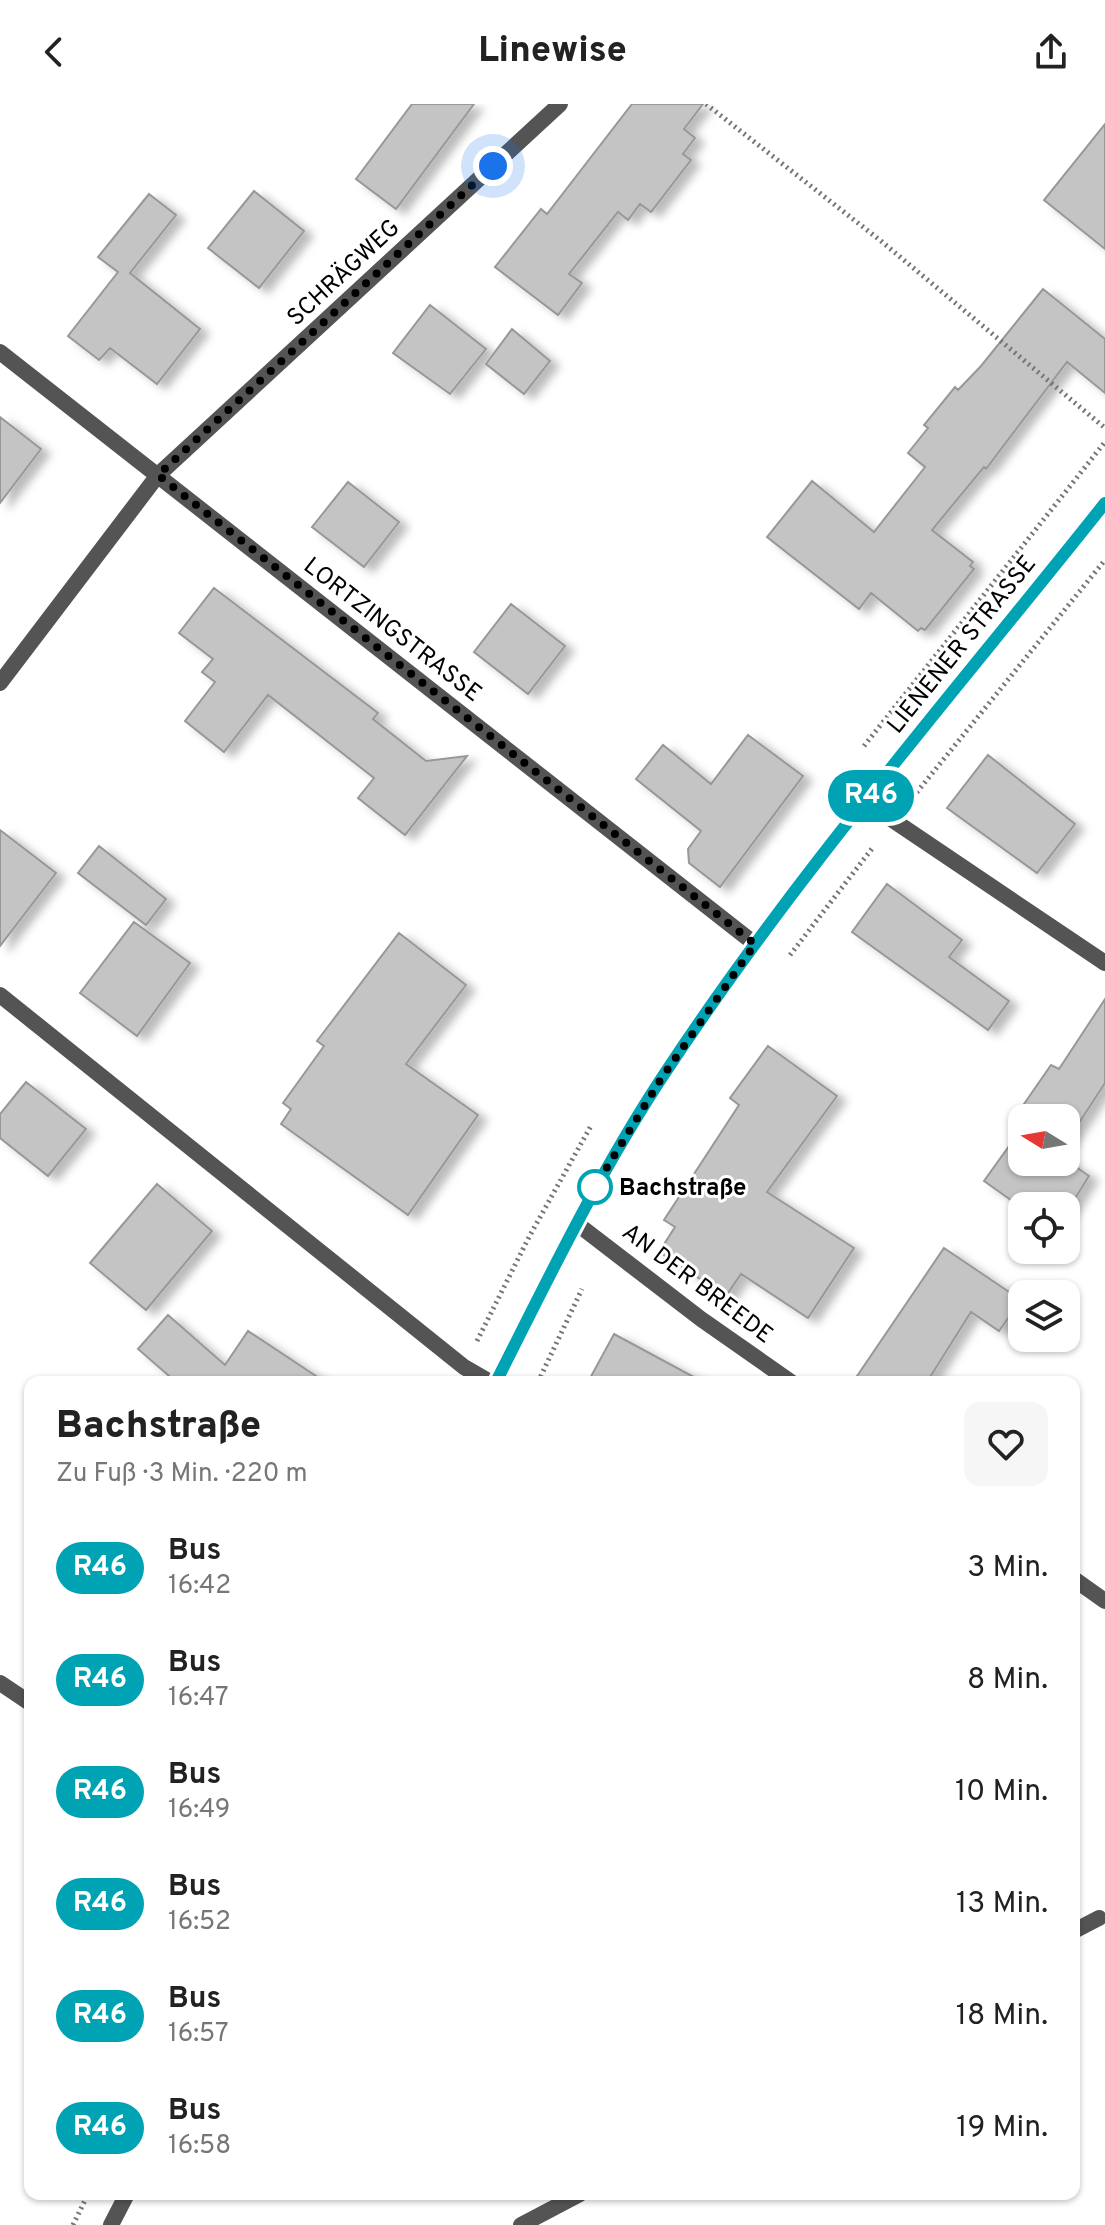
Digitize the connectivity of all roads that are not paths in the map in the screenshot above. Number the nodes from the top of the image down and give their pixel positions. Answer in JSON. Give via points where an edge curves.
{"nodes":[{"id":1,"x":560,"y":104,"type":"edge"},
{"id":2,"x":0,"y":352,"type":"edge"},
{"id":3,"x":158,"y":475,"type":"junction"},
{"id":4,"x":1105,"y":503,"type":"edge"},
{"id":5,"x":0,"y":683,"type":"edge"},
{"id":6,"x":866,"y":802,"type":"junction"},
{"id":7,"x":755,"y":944,"type":"junction"},
{"id":8,"x":1105,"y":963,"type":"edge"},
{"id":9,"x":0,"y":995,"type":"edge"},
{"id":10,"x":576,"y":1223,"type":"junction"},
{"id":11,"x":480,"y":1376,"type":"edge"},
{"id":12,"x":499,"y":1376,"type":"edge"},
{"id":13,"x":782,"y":1376,"type":"edge"},
{"id":14,"x":1080,"y":1583,"type":"edge"},
{"id":15,"x":1105,"y":1601,"type":"edge"},
{"id":16,"x":0,"y":1683,"type":"edge"},
{"id":17,"x":24,"y":1699,"type":"edge"},
{"id":18,"x":1099,"y":1918,"type":"dead end"},
{"id":19,"x":1080,"y":1928,"type":"edge"},
{"id":20,"x":124,"y":2200,"type":"edge"},
{"id":21,"x":569,"y":2200,"type":"edge"},
{"id":22,"x":111,"y":2225,"type":"edge"},
{"id":23,"x":521,"y":2225,"type":"edge"}],
"edges":[{"from":1,"to":3,"type":"street","name":"SCHRÄGWEG"},
{"from":2,"to":3,"type":"street","name":"LORTZINGSTRASSE"},
{"from":3,"to":5,"type":"street","name":"SCHRÄGWEG"},
{"from":3,"to":7,"type":"street","name":"LORTZINGSTRASSE"},
{"from":4,"to":6,"type":"street","name":"LIENENER STRASSE"},
{"from":6,"to":7,"type":"street","name":"LIENENER STRASSE"},
{"from":6,"to":8,"type":"street"},
{"from":7,"to":10,"type":"street","name":"LIENENER STRASSE","via":[[661,1079]]},
{"from":9,"to":11,"type":"street"},
{"from":10,"to":12,"type":"street","name":"LIENENER STRASSE"},
{"from":10,"to":13,"type":"street","name":"AN DER BREEDE"},
{"from":14,"to":15,"type":"street"},
{"from":16,"to":17,"type":"street"},
{"from":18,"to":19,"type":"street"},
{"from":20,"to":22,"type":"street"},
{"from":21,"to":23,"type":"street"}]}
